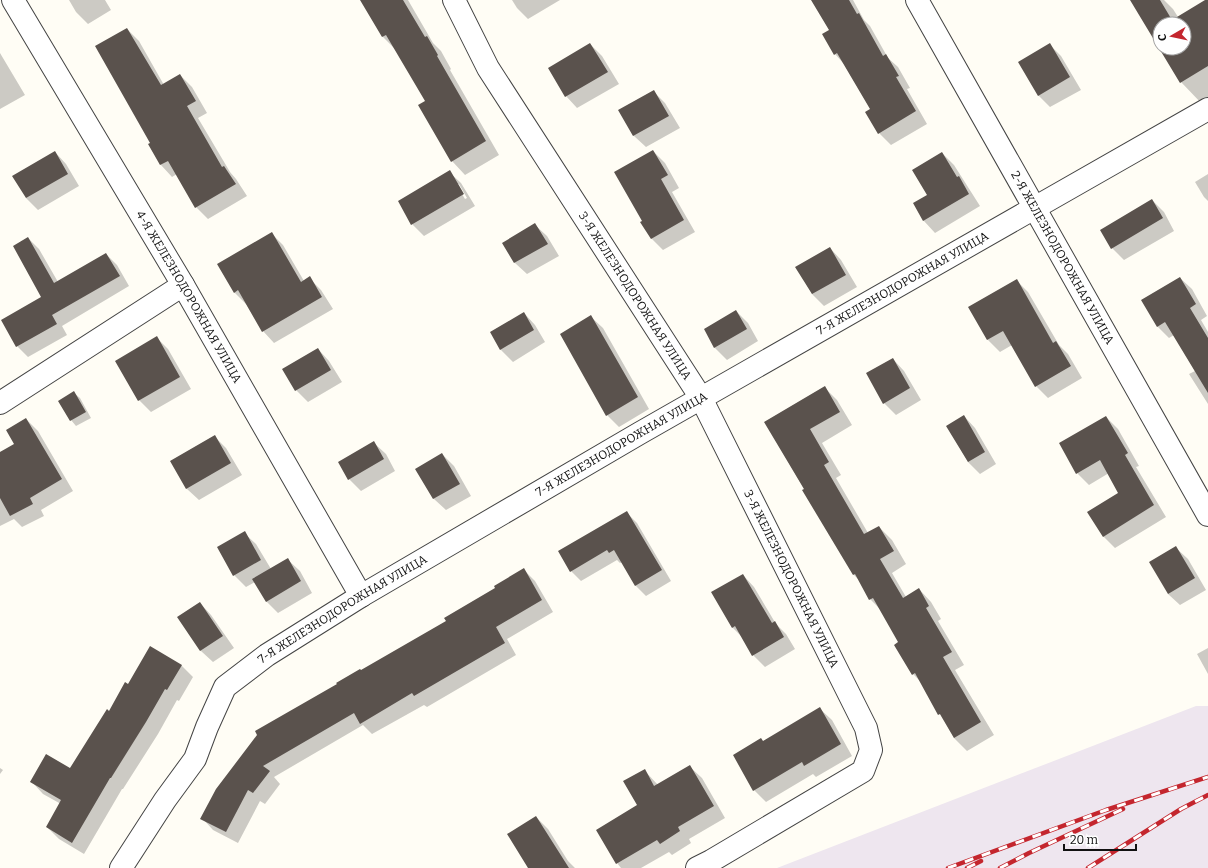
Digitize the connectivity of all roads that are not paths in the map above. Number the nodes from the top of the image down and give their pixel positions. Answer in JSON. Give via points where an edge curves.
{"nodes":[{"id":1,"x":13,"y":0,"type":"edge"},
{"id":2,"x":454,"y":0,"type":"edge"},
{"id":3,"x":917,"y":0,"type":"edge"},
{"id":4,"x":1208,"y":109,"type":"edge"},
{"id":5,"x":1034,"y":207,"type":"junction"},
{"id":6,"x":183,"y":285,"type":"junction"},
{"id":7,"x":701,"y":398,"type":"junction"},
{"id":8,"x":0,"y":403,"type":"edge"},
{"id":9,"x":1208,"y":515,"type":"edge"},
{"id":10,"x":361,"y":596,"type":"junction"},
{"id":11,"x":121,"y":868,"type":"edge"},
{"id":12,"x":697,"y":868,"type":"edge"}],
"edges":[{"from":1,"to":6,"type":"street","name":"4-Я ЖЕЛЕЗНОДОРОЖНАЯ УЛИЦА"},
{"from":2,"to":7,"type":"street","name":"3-Я ЖЕЛЕЗНОДОРОЖНАЯ УЛИЦА","via":[[488,68]]},
{"from":3,"to":5,"type":"street","name":"2-Я ЖЕЛЕЗНОДОРОЖНАЯ УЛИЦА"},
{"from":4,"to":5,"type":"street","name":"7-Я ЖЕЛЕЗНОДОРОЖНАЯ УЛИЦА"},
{"from":5,"to":7,"type":"street","name":"7-Я ЖЕЛЕЗНОДОРОЖНАЯ УЛИЦА"},
{"from":5,"to":9,"type":"street","name":"2-Я ЖЕЛЕЗНОДОРОЖНАЯ УЛИЦА"},
{"from":6,"to":8,"type":"street"},
{"from":6,"to":10,"type":"street","name":"4-Я ЖЕЛЕЗНОДОРОЖНАЯ УЛИЦА"},
{"from":7,"to":10,"type":"street","name":"7-Я ЖЕЛЕЗНОДОРОЖНАЯ УЛИЦА"},
{"from":7,"to":12,"type":"street","name":"3-Я ЖЕЛЕЗНОДОРОЖНАЯ УЛИЦА","via":[[866,728],[871,750],[863,771]]},
{"from":10,"to":11,"type":"street","name":"7-Я ЖЕЛЕЗНОДОРОЖНАЯ УЛИЦА","via":[[267,655],[225,687],[195,759]]}]}
